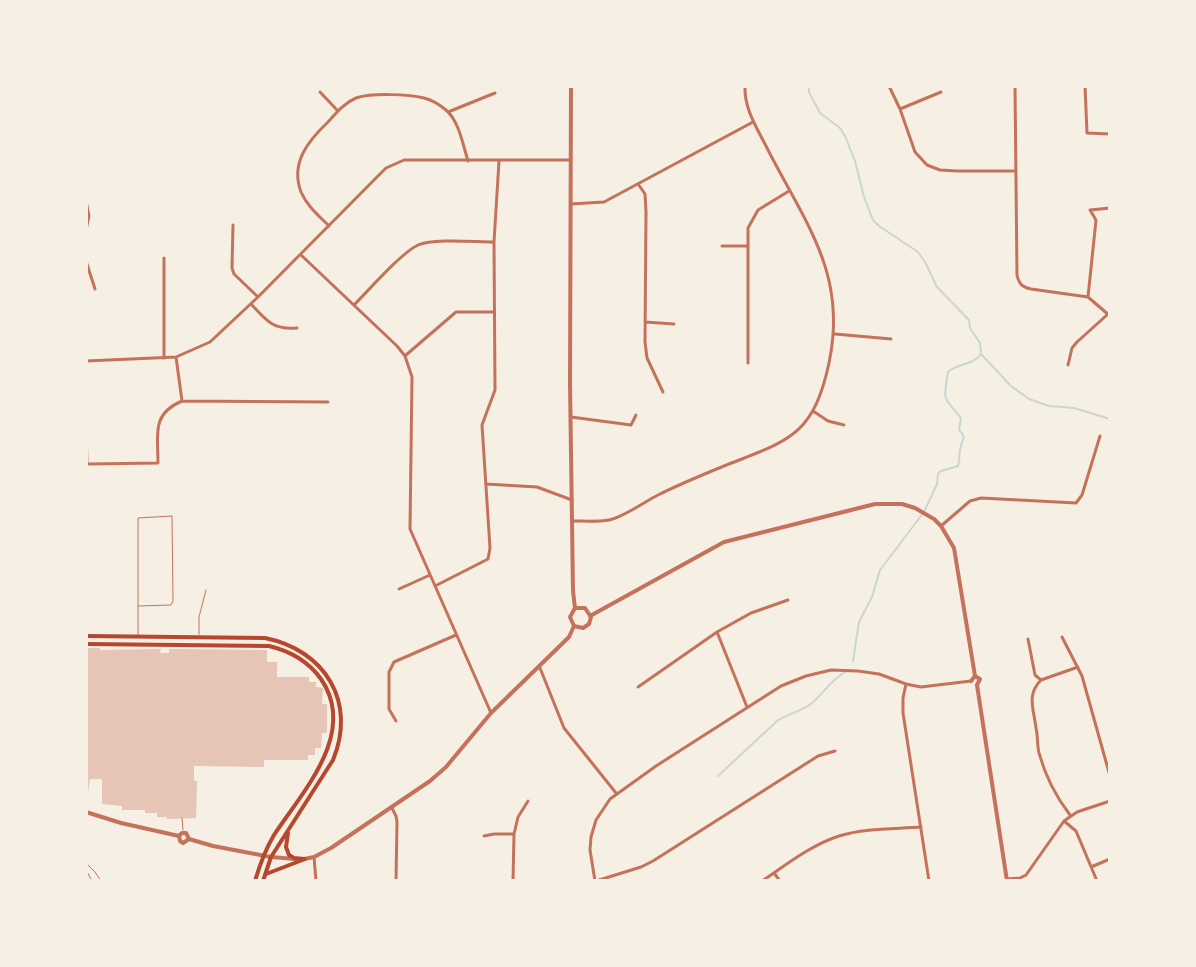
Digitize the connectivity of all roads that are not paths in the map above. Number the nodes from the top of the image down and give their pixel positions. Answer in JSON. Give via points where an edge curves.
{"nodes":[{"id":1,"x":571,"y":86,"type":"edge"},
{"id":2,"x":745,"y":86,"type":"edge"},
{"id":3,"x":889,"y":86,"type":"edge"},
{"id":4,"x":1015,"y":86,"type":"edge"},
{"id":5,"x":1085,"y":86,"type":"edge"},
{"id":6,"x":320,"y":92,"type":"dead end"},
{"id":7,"x":941,"y":92,"type":"dead end"},
{"id":8,"x":495,"y":93,"type":"dead end"},
{"id":9,"x":900,"y":109,"type":"junction"},
{"id":10,"x":338,"y":111,"type":"junction"},
{"id":11,"x":448,"y":112,"type":"junction"},
{"id":12,"x":753,"y":122,"type":"junction"},
{"id":13,"x":1110,"y":134,"type":"edge"},
{"id":14,"x":571,"y":160,"type":"junction"},
{"id":15,"x":468,"y":161,"type":"junction"},
{"id":16,"x":499,"y":161,"type":"junction"},
{"id":17,"x":1016,"y":171,"type":"junction"},
{"id":18,"x":638,"y":184,"type":"junction"},
{"id":19,"x":789,"y":191,"type":"junction"},
{"id":20,"x":86,"y":201,"type":"edge"},
{"id":21,"x":571,"y":204,"type":"junction"},
{"id":22,"x":1110,"y":208,"type":"edge"},
{"id":23,"x":233,"y":225,"type":"dead end"},
{"id":24,"x":329,"y":226,"type":"junction"},
{"id":25,"x":86,"y":230,"type":"edge"},
{"id":26,"x":494,"y":242,"type":"junction"},
{"id":27,"x":722,"y":246,"type":"dead end"},
{"id":28,"x":747,"y":246,"type":"junction"},
{"id":29,"x":300,"y":254,"type":"junction"},
{"id":30,"x":164,"y":258,"type":"dead end"},
{"id":31,"x":86,"y":261,"type":"edge"},
{"id":32,"x":95,"y":289,"type":"dead end"},
{"id":33,"x":258,"y":297,"type":"junction"},
{"id":34,"x":1088,"y":297,"type":"junction"},
{"id":35,"x":251,"y":304,"type":"junction"},
{"id":36,"x":354,"y":305,"type":"junction"},
{"id":37,"x":494,"y":312,"type":"junction"},
{"id":38,"x":1109,"y":315,"type":"edge"},
{"id":39,"x":645,"y":322,"type":"junction"},
{"id":40,"x":674,"y":324,"type":"dead end"},
{"id":41,"x":297,"y":328,"type":"dead end"},
{"id":42,"x":835,"y":334,"type":"junction"},
{"id":43,"x":891,"y":339,"type":"dead end"},
{"id":44,"x":405,"y":356,"type":"junction"},
{"id":45,"x":176,"y":357,"type":"junction"},
{"id":46,"x":164,"y":358,"type":"junction"},
{"id":47,"x":86,"y":361,"type":"edge"},
{"id":48,"x":748,"y":363,"type":"dead end"},
{"id":49,"x":1068,"y":365,"type":"dead end"},
{"id":50,"x":663,"y":392,"type":"dead end"},
{"id":51,"x":182,"y":401,"type":"junction"},
{"id":52,"x":328,"y":402,"type":"dead end"},
{"id":53,"x":813,"y":411,"type":"junction"},
{"id":54,"x":636,"y":415,"type":"dead end"},
{"id":55,"x":571,"y":417,"type":"junction"},
{"id":56,"x":86,"y":425,"type":"edge"},
{"id":57,"x":844,"y":425,"type":"dead end"},
{"id":58,"x":1100,"y":436,"type":"dead end"},
{"id":59,"x":486,"y":484,"type":"junction"},
{"id":60,"x":572,"y":500,"type":"junction"},
{"id":61,"x":573,"y":521,"type":"junction"},
{"id":62,"x":941,"y":526,"type":"junction"},
{"id":63,"x":430,"y":575,"type":"junction"},
{"id":64,"x":435,"y":586,"type":"junction"},
{"id":65,"x":399,"y":589,"type":"dead end"},
{"id":66,"x":206,"y":590,"type":"dead end"},
{"id":67,"x":788,"y":600,"type":"dead end"},
{"id":68,"x":138,"y":606,"type":"junction"},
{"id":69,"x":575,"y":608,"type":"junction"},
{"id":70,"x":590,"y":616,"type":"junction"},
{"id":71,"x":574,"y":626,"type":"junction"},
{"id":72,"x":717,"y":632,"type":"junction"},
{"id":73,"x":456,"y":635,"type":"junction"},
{"id":74,"x":86,"y":636,"type":"edge"},
{"id":75,"x":199,"y":637,"type":"junction"},
{"id":76,"x":1062,"y":637,"type":"dead end"},
{"id":77,"x":138,"y":638,"type":"junction"},
{"id":78,"x":1028,"y":639,"type":"dead end"},
{"id":79,"x":86,"y":644,"type":"edge"},
{"id":80,"x":198,"y":647,"type":"junction"},
{"id":81,"x":539,"y":666,"type":"junction"},
{"id":82,"x":1078,"y":667,"type":"junction"},
{"id":83,"x":1041,"y":680,"type":"junction"},
{"id":84,"x":974,"y":681,"type":"junction"},
{"id":85,"x":906,"y":684,"type":"junction"},
{"id":86,"x":638,"y":687,"type":"dead end"},
{"id":87,"x":748,"y":707,"type":"junction"},
{"id":88,"x":491,"y":713,"type":"junction"},
{"id":89,"x":396,"y":721,"type":"dead end"},
{"id":90,"x":835,"y":751,"type":"dead end"},
{"id":91,"x":1110,"y":776,"type":"edge"},
{"id":92,"x":616,"y":793,"type":"junction"},
{"id":93,"x":528,"y":801,"type":"dead end"},
{"id":94,"x":1110,"y":801,"type":"edge"},
{"id":95,"x":392,"y":808,"type":"junction"},
{"id":96,"x":86,"y":812,"type":"edge"},
{"id":97,"x":1070,"y":815,"type":"junction"},
{"id":98,"x":182,"y":818,"type":"dead end"},
{"id":99,"x":1064,"y":821,"type":"junction"},
{"id":100,"x":921,"y":827,"type":"junction"},
{"id":101,"x":289,"y":830,"type":"junction"},
{"id":102,"x":181,"y":834,"type":"junction"},
{"id":103,"x":514,"y":834,"type":"junction"},
{"id":104,"x":484,"y":836,"type":"dead end"},
{"id":105,"x":263,"y":855,"type":"junction"},
{"id":106,"x":271,"y":857,"type":"junction"},
{"id":107,"x":314,"y":857,"type":"junction"},
{"id":108,"x":305,"y":859,"type":"junction"},
{"id":109,"x":1110,"y":859,"type":"edge"},
{"id":110,"x":86,"y":863,"type":"edge"},
{"id":111,"x":1091,"y":867,"type":"junction"},
{"id":112,"x":86,"y":870,"type":"edge"},
{"id":113,"x":774,"y":873,"type":"junction"},
{"id":114,"x":265,"y":874,"type":"junction"},
{"id":115,"x":1007,"y":880,"type":"edge"},
{"id":116,"x":92,"y":881,"type":"edge"},
{"id":117,"x":101,"y":881,"type":"edge"},
{"id":118,"x":255,"y":881,"type":"edge"},
{"id":119,"x":263,"y":881,"type":"edge"},
{"id":120,"x":316,"y":881,"type":"edge"},
{"id":121,"x":396,"y":881,"type":"edge"},
{"id":122,"x":513,"y":881,"type":"edge"},
{"id":123,"x":596,"y":881,"type":"edge"},
{"id":124,"x":762,"y":881,"type":"edge"},
{"id":125,"x":780,"y":881,"type":"edge"},
{"id":126,"x":929,"y":881,"type":"edge"},
{"id":127,"x":1097,"y":881,"type":"edge"}],
"edges":[{"from":1,"to":14,"type":"street"},
{"from":2,"to":12,"type":"street"},
{"from":3,"to":9,"type":"street"},
{"from":4,"to":17,"type":"street"},
{"from":5,"to":13,"type":"street","via":[[1087,133]]},
{"from":6,"to":10,"type":"street"},
{"from":7,"to":9,"type":"street"},
{"from":8,"to":11,"type":"street"},
{"from":9,"to":17,"type":"street","via":[[915,152],[927,165],[940,170]]},
{"from":10,"to":11,"type":"street","via":[[370,96],[423,98]]},
{"from":10,"to":24,"type":"street","via":[[308,143],[298,176],[307,203]]},
{"from":11,"to":15,"type":"street"},
{"from":12,"to":18,"type":"street"},
{"from":12,"to":19,"type":"street"},
{"from":14,"to":16,"type":"street"},
{"from":14,"to":21,"type":"street"},
{"from":15,"to":16,"type":"street"},
{"from":15,"to":24,"type":"street","via":[[394,163]]},
{"from":16,"to":26,"type":"street"},
{"from":17,"to":34,"type":"street","via":[[1019,282]]},
{"from":18,"to":21,"type":"street","via":[[604,202]]},
{"from":18,"to":39,"type":"street","via":[[645,194]]},
{"from":19,"to":28,"type":"street","via":[[758,210],[748,228]]},
{"from":19,"to":42,"type":"street","via":[[827,268]]},
{"from":20,"to":25,"type":"street"},
{"from":21,"to":55,"type":"street"},
{"from":22,"to":34,"type":"street","via":[[1090,210],[1096,220]]},
{"from":23,"to":33,"type":"street","via":[[234,274]]},
{"from":24,"to":29,"type":"street"},
{"from":26,"to":36,"type":"street","via":[[418,245]]},
{"from":26,"to":37,"type":"street"},
{"from":27,"to":28,"type":"street"},
{"from":28,"to":48,"type":"street"},
{"from":29,"to":33,"type":"street"},
{"from":29,"to":36,"type":"street"},
{"from":30,"to":46,"type":"street"},
{"from":31,"to":32,"type":"street"},
{"from":33,"to":35,"type":"street"},
{"from":34,"to":38,"type":"street"},
{"from":35,"to":41,"type":"street","via":[[275,327]]},
{"from":35,"to":45,"type":"street","via":[[210,342]]},
{"from":36,"to":44,"type":"street"},
{"from":37,"to":44,"type":"street","via":[[456,312]]},
{"from":37,"to":59,"type":"street","via":[[495,390],[482,425]]},
{"from":38,"to":49,"type":"street","via":[[1072,348]]},
{"from":39,"to":40,"type":"street"},
{"from":39,"to":50,"type":"street","via":[[647,358]]},
{"from":42,"to":43,"type":"street"},
{"from":42,"to":53,"type":"street"},
{"from":44,"to":63,"type":"street","via":[[412,377],[410,529]]},
{"from":45,"to":46,"type":"street"},
{"from":45,"to":51,"type":"street"},
{"from":46,"to":47,"type":"street"},
{"from":51,"to":52,"type":"street"},
{"from":51,"to":56,"type":"street","via":[[160,417],[158,463],[87,464]]},
{"from":53,"to":57,"type":"street"},
{"from":53,"to":61,"type":"street","via":[[799,430],[776,445],[681,483],[611,520]]},
{"from":54,"to":55,"type":"street","via":[[631,425]]},
{"from":55,"to":60,"type":"street"},
{"from":58,"to":62,"type":"street","via":[[1076,503],[981,498]]},
{"from":59,"to":60,"type":"street","via":[[537,487]]},
{"from":59,"to":64,"type":"street","via":[[488,559]]},
{"from":60,"to":61,"type":"street"},
{"from":61,"to":69,"type":"street"},
{"from":62,"to":70,"type":"street","via":[[915,508],[890,503],[740,537]]},
{"from":62,"to":84,"type":"street","via":[[954,548]]},
{"from":63,"to":64,"type":"street"},
{"from":63,"to":65,"type":"street"},
{"from":64,"to":73,"type":"street"},
{"from":66,"to":75,"type":"lane"},
{"from":67,"to":72,"type":"street"},
{"from":68,"to":68,"type":"lane","via":[[138,518],[172,516],[173,601]]},
{"from":68,"to":77,"type":"lane"},
{"from":69,"to":70,"type":"street","via":[[585,608]]},
{"from":69,"to":71,"type":"street","via":[[570,617]]},
{"from":70,"to":71,"type":"street","via":[[587,626]]},
{"from":71,"to":81,"type":"street"},
{"from":72,"to":86,"type":"street"},
{"from":72,"to":87,"type":"street"},
{"from":73,"to":88,"type":"street"},
{"from":73,"to":89,"type":"street","via":[[391,666],[389,709]]},
{"from":74,"to":77,"type":"main road"},
{"from":75,"to":77,"type":"main road"},
{"from":75,"to":80,"type":"lane"},
{"from":75,"to":101,"type":"main road","via":[[281,641],[317,663],[336,693],[342,722],[337,749]]},
{"from":76,"to":82,"type":"street"},
{"from":78,"to":83,"type":"street","via":[[1035,675]]},
{"from":79,"to":80,"type":"main road"},
{"from":80,"to":105,"type":"main road","via":[[281,648],[308,664],[331,701],[333,730],[325,756]]},
{"from":81,"to":88,"type":"street"},
{"from":81,"to":92,"type":"street","via":[[564,728]]},
{"from":82,"to":83,"type":"street"},
{"from":82,"to":91,"type":"street"},
{"from":83,"to":97,"type":"street","via":[[1031,703],[1039,753],[1060,804]]},
{"from":84,"to":85,"type":"street","via":[[932,687]]},
{"from":84,"to":115,"type":"street"},
{"from":85,"to":87,"type":"street","via":[[879,674],[831,670],[790,682]]},
{"from":85,"to":100,"type":"street","via":[[902,705]]},
{"from":87,"to":92,"type":"street"},
{"from":88,"to":95,"type":"street","via":[[446,767]]},
{"from":90,"to":123,"type":"street","via":[[818,756],[653,861]]},
{"from":92,"to":123,"type":"street","via":[[600,812],[591,837]]},
{"from":93,"to":103,"type":"street"},
{"from":94,"to":97,"type":"street"},
{"from":95,"to":107,"type":"street"},
{"from":95,"to":121,"type":"street","via":[[397,822]]},
{"from":96,"to":102,"type":"street"},
{"from":97,"to":99,"type":"street"},
{"from":98,"to":102,"type":"lane"},
{"from":99,"to":111,"type":"street","via":[[1074,829]]},
{"from":99,"to":115,"type":"street","via":[[1026,875]]},
{"from":100,"to":113,"type":"street","via":[[840,835]]},
{"from":100,"to":126,"type":"street"},
{"from":101,"to":106,"type":"main road"},
{"from":101,"to":108,"type":"main road","via":[[289,855]]},
{"from":102,"to":105,"type":"street","via":[[183,843],[189,839]]},
{"from":103,"to":104,"type":"street"},
{"from":103,"to":122,"type":"street"},
{"from":105,"to":106,"type":"street"},
{"from":105,"to":118,"type":"main road"},
{"from":106,"to":108,"type":"street"},
{"from":106,"to":114,"type":"main road"},
{"from":107,"to":108,"type":"street"},
{"from":107,"to":120,"type":"street"},
{"from":108,"to":114,"type":"main road"},
{"from":109,"to":111,"type":"street"},
{"from":110,"to":117,"type":"lane"},
{"from":111,"to":127,"type":"street"},
{"from":112,"to":116,"type":"lane"},
{"from":113,"to":124,"type":"street"},
{"from":113,"to":125,"type":"street"},
{"from":114,"to":119,"type":"main road"}]}
